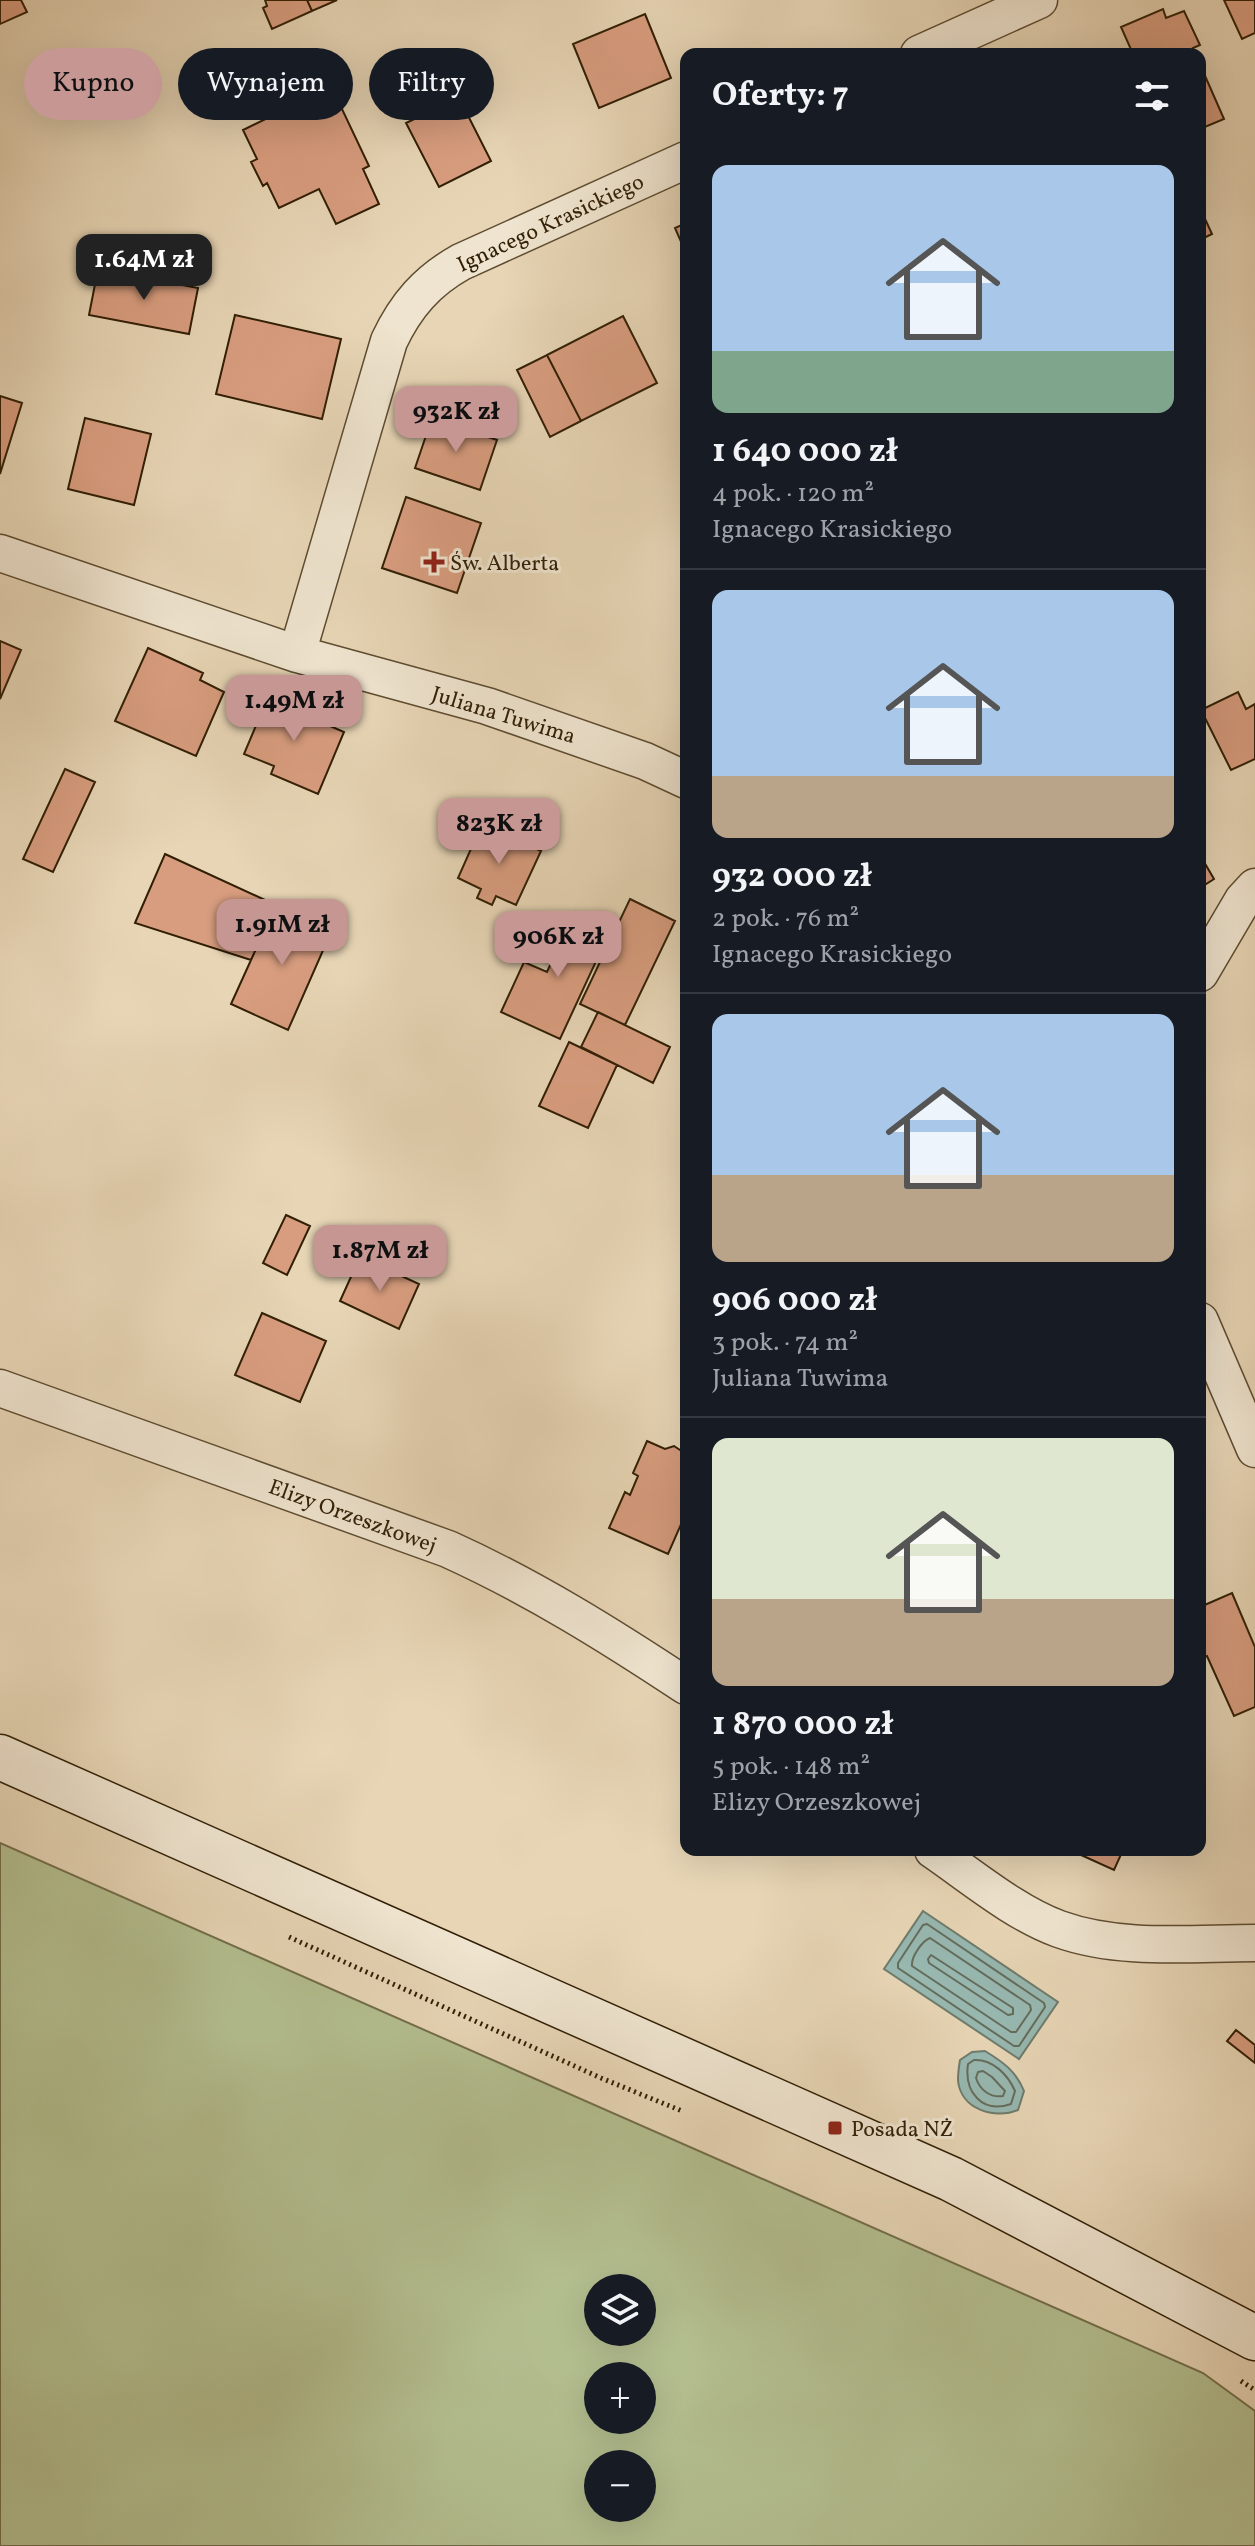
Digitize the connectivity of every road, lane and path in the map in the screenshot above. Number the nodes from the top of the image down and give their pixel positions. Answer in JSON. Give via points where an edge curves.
{"nodes":[{"id":1,"x":1039,"y":0,"type":"edge"},
{"id":2,"x":932,"y":48,"type":"edge"},
{"id":3,"x":680,"y":163,"type":"edge"},
{"id":4,"x":0,"y":553,"type":"edge"},
{"id":5,"x":297,"y":654,"type":"junction"},
{"id":6,"x":680,"y":777,"type":"edge"},
{"id":7,"x":1255,"y":887,"type":"edge"},
{"id":8,"x":1206,"y":963,"type":"edge"},
{"id":9,"x":1206,"y":1335,"type":"edge"},
{"id":10,"x":0,"y":1388,"type":"edge"},
{"id":11,"x":1255,"y":1449,"type":"edge"},
{"id":12,"x":680,"y":1682,"type":"edge"},
{"id":13,"x":0,"y":1757,"type":"edge"},
{"id":14,"x":942,"y":1856,"type":"edge"},
{"id":15,"x":286,"y":1936,"type":"dead end"},
{"id":16,"x":1255,"y":1943,"type":"edge"},
{"id":17,"x":689,"y":2114,"type":"dead end"},
{"id":18,"x":1255,"y":2338,"type":"edge"},
{"id":19,"x":1232,"y":2375,"type":"dead end"},
{"id":20,"x":1255,"y":2390,"type":"edge"}],
"edges":[{"from":1,"to":2,"type":"street"},
{"from":3,"to":5,"type":"street","name":"Ignacego Krasickiego","via":[[461,262],[431,281],[408,305],[389,341]]},
{"from":4,"to":5,"type":"street","name":"Juliana Tuwima"},
{"from":5,"to":6,"type":"street","name":"Juliana Tuwima","via":[[487,706]]},
{"from":7,"to":8,"type":"street"},
{"from":9,"to":11,"type":"street"},
{"from":10,"to":12,"type":"street","name":"Elizy Orzeszkowej","via":[[448,1549],[560,1606]]},
{"from":13,"to":18,"type":"main road","via":[[951,2179]]},
{"from":14,"to":16,"type":"street","via":[[1024,1911],[1080,1935],[1115,1942]]},
{"from":15,"to":17,"type":"path"},
{"from":19,"to":20,"type":"path"}]}
